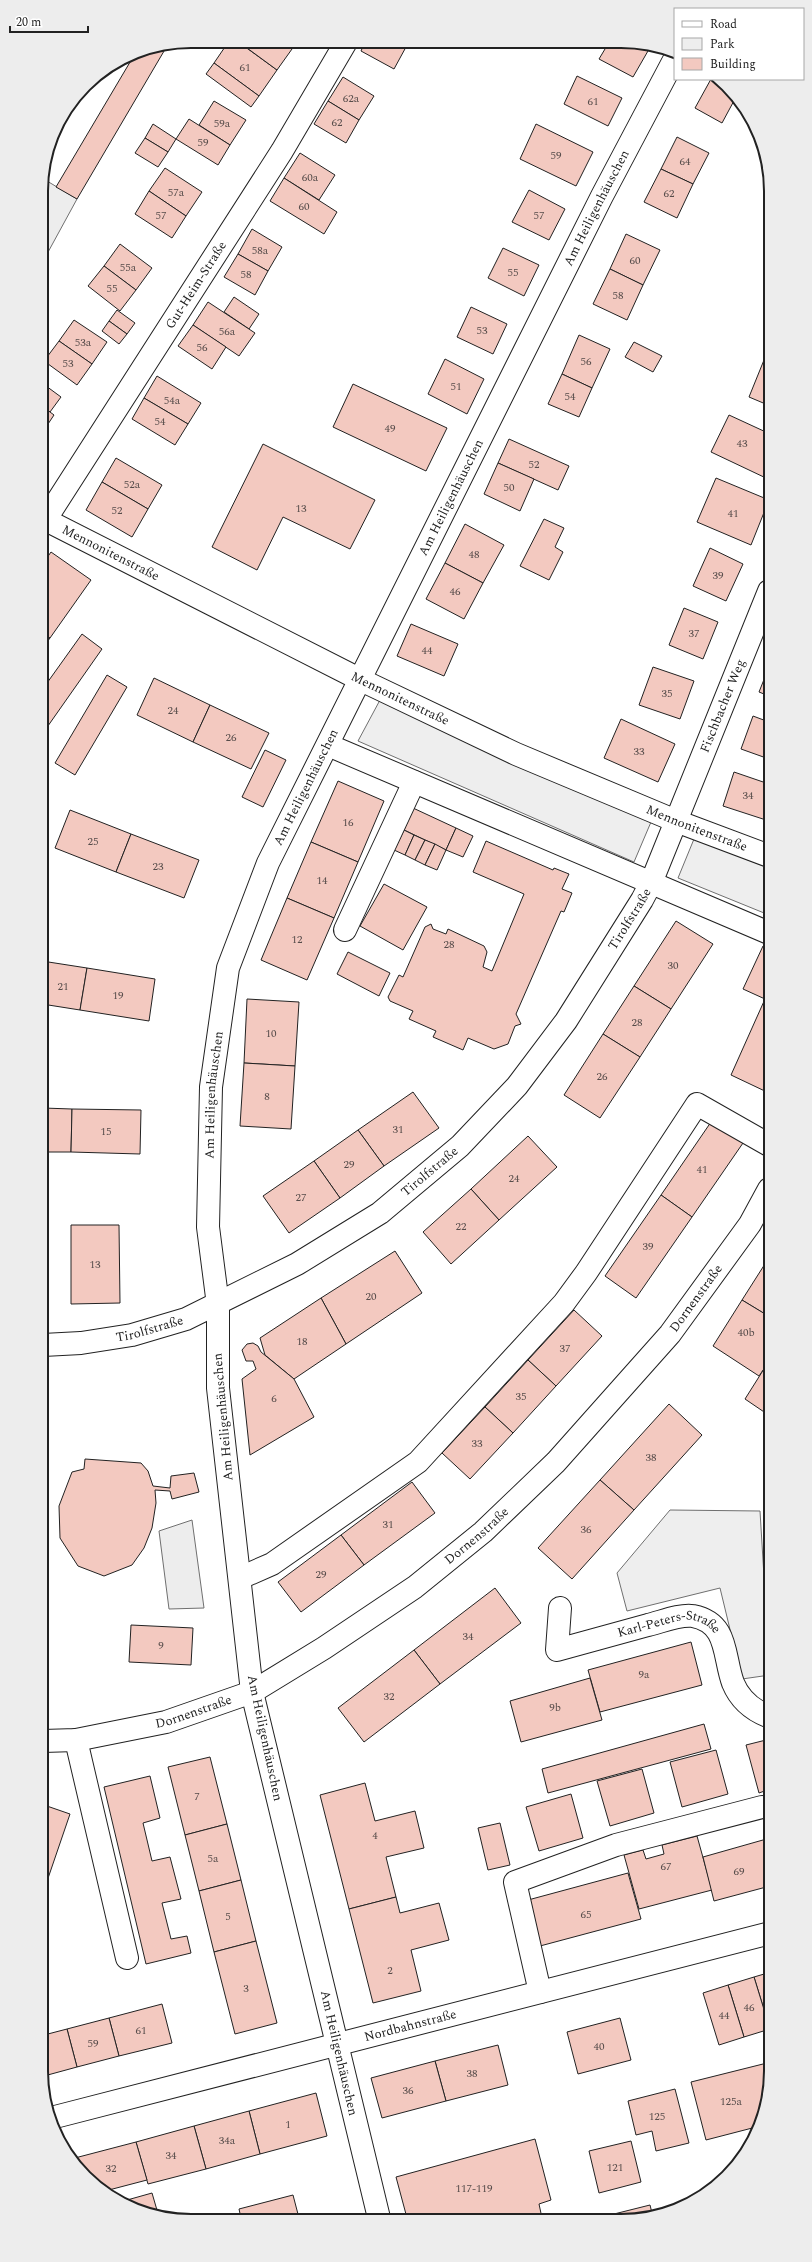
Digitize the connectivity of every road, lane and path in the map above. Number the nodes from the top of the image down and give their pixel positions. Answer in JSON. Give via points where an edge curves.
{"nodes":[{"id":1,"x":342,"y":48,"type":"edge"},
{"id":2,"x":674,"y":60,"type":"edge"},
{"id":3,"x":48,"y":513,"type":"edge"},
{"id":4,"x":48,"y":524,"type":"edge"},
{"id":5,"x":764,"y":603,"type":"edge"},
{"id":6,"x":361,"y":680,"type":"junction"},
{"id":7,"x":328,"y":745,"type":"junction"},
{"id":8,"x":414,"y":782,"type":"junction"},
{"id":9,"x":676,"y":821,"type":"junction"},
{"id":10,"x":764,"y":854,"type":"edge"},
{"id":11,"x":651,"y":883,"type":"junction"},
{"id":12,"x":345,"y":930,"type":"dead end"},
{"id":13,"x":764,"y":931,"type":"edge"},
{"id":14,"x":764,"y":1142,"type":"edge"},
{"id":15,"x":764,"y":1200,"type":"edge"},
{"id":16,"x":218,"y":1304,"type":"junction"},
{"id":17,"x":48,"y":1345,"type":"edge"},
{"id":18,"x":240,"y":1578,"type":"junction"},
{"id":19,"x":560,"y":1608,"type":"dead end"},
{"id":20,"x":252,"y":1692,"type":"junction"},
{"id":21,"x":764,"y":1715,"type":"edge"},
{"id":22,"x":76,"y":1740,"type":"junction"},
{"id":23,"x":48,"y":1741,"type":"edge"},
{"id":24,"x":762,"y":1807,"type":"dead end"},
{"id":25,"x":764,"y":1935,"type":"edge"},
{"id":26,"x":127,"y":1958,"type":"dead end"},
{"id":27,"x":540,"y":1992,"type":"junction"},
{"id":28,"x":337,"y":2045,"type":"junction"},
{"id":29,"x":56,"y":2117,"type":"edge"},
{"id":30,"x":378,"y":2214,"type":"edge"}],
"edges":[{"from":1,"to":3,"type":"street","name":"Gut-Heim-Straße","via":[[282,151]]},
{"from":2,"to":6,"type":"street","name":"Am Heiligenhäuschen","via":[[602,196]]},
{"from":4,"to":6,"type":"street","name":"Mennonitenstraße"},
{"from":5,"to":9,"type":"street","name":"Fischbacher Weg"},
{"from":6,"to":7,"type":"street","name":"Am Heiligenhäuschen"},
{"from":6,"to":9,"type":"street","name":"Mennonitenstraße","via":[[516,754]]},
{"from":7,"to":8,"type":"street"},
{"from":7,"to":16,"type":"street","name":"Am Heiligenhäuschen","via":[[268,863],[228,968],[211,1087],[208,1227]]},
{"from":8,"to":11,"type":"street"},
{"from":8,"to":12,"type":"street"},
{"from":9,"to":10,"type":"street","name":"Mennonitenstraße"},
{"from":9,"to":11,"type":"street","name":"Tirolfstraße"},
{"from":11,"to":13,"type":"street"},
{"from":11,"to":16,"type":"street","name":"Tirolfstraße","via":[[566,1021],[517,1086],[460,1146],[380,1213],[297,1264]]},
{"from":14,"to":18,"type":"street","via":[[697,1104],[564,1303],[418,1462],[272,1564]]},
{"from":15,"to":20,"type":"street","name":"Dornenstraße","via":[[750,1224],[670,1334],[551,1467],[483,1532],[415,1587],[324,1648]]},
{"from":16,"to":17,"type":"street","name":"Tirolfstraße","via":[[186,1319],[132,1335],[81,1343]]},
{"from":16,"to":18,"type":"street","name":"Am Heiligenhäuschen","via":[[218,1388]]},
{"from":18,"to":20,"type":"street","name":"Am Heiligenhäuschen"},
{"from":19,"to":21,"type":"street","name":"Karl-Peters-Straße","via":[[557,1650],[669,1619],[692,1616],[714,1624],[722,1639],[734,1684],[756,1712]]},
{"from":20,"to":22,"type":"street","name":"Dornenstraße","via":[[166,1722]]},
{"from":20,"to":28,"type":"street","name":"Am Heiligenhäuschen"},
{"from":22,"to":23,"type":"street","name":"Dornenstraße"},
{"from":22,"to":26,"type":"street"},
{"from":24,"to":27,"type":"street","via":[[616,1846],[514,1882]]},
{"from":25,"to":27,"type":"street","name":"Nordbahnstraße"},
{"from":27,"to":28,"type":"street","name":"Nordbahnstraße"},
{"from":28,"to":29,"type":"street","name":"Nordbahnstraße"},
{"from":28,"to":30,"type":"street","name":"Am Heiligenhäuschen"}]}
